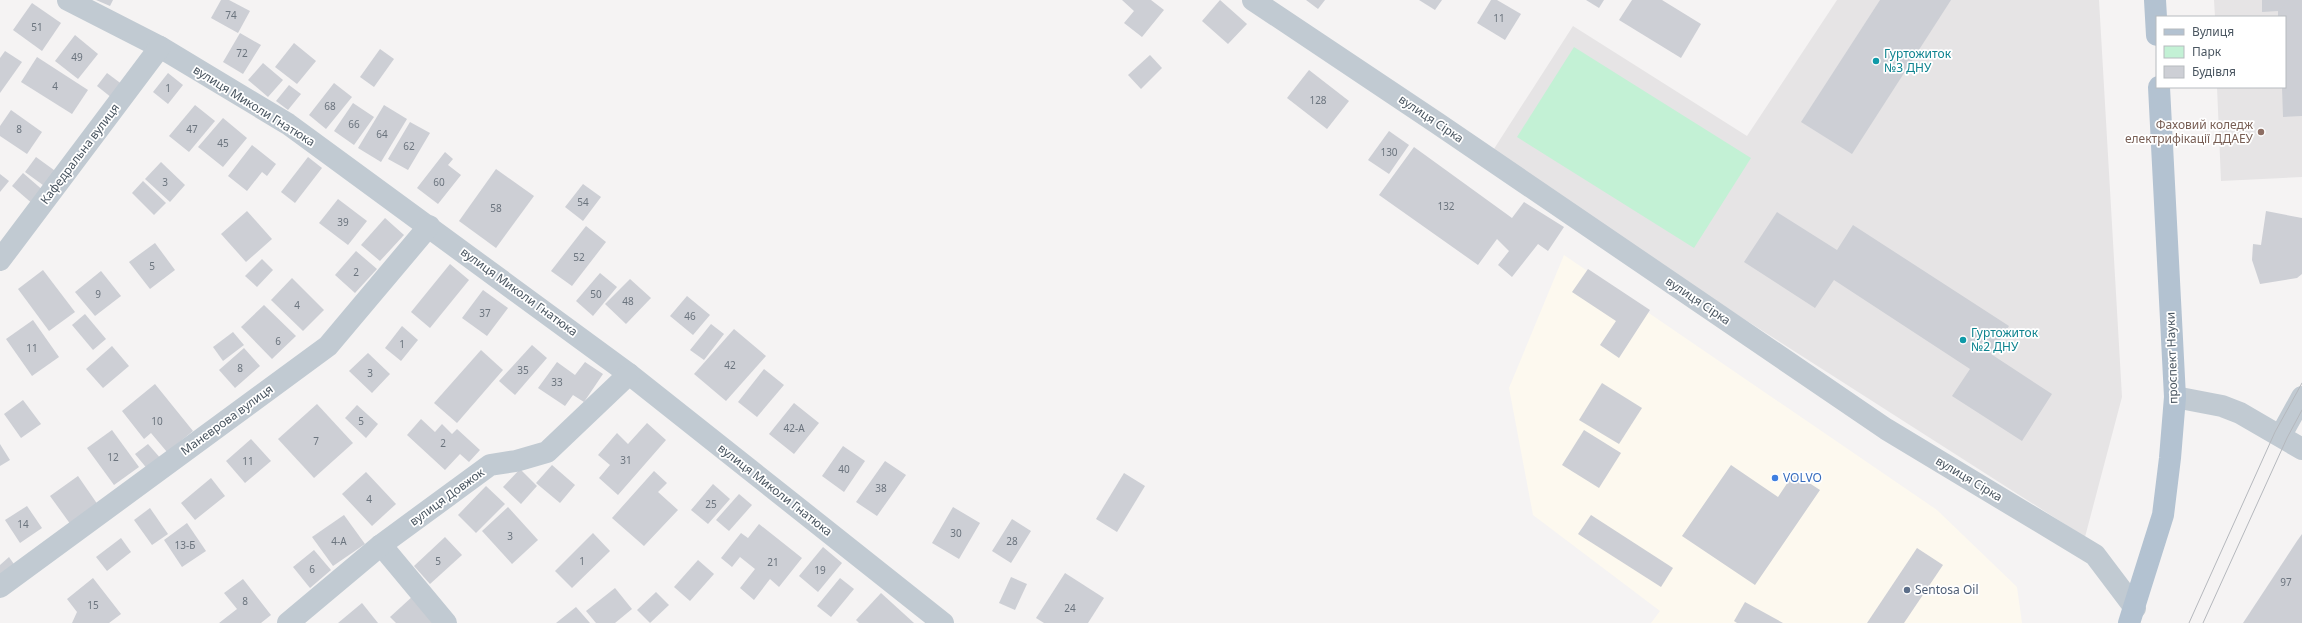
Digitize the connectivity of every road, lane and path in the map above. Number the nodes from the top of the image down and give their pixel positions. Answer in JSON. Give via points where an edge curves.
{"nodes":[{"id":1,"x":68,"y":0,"type":"edge"},
{"id":2,"x":1253,"y":0,"type":"edge"},
{"id":3,"x":2155,"y":0,"type":"edge"},
{"id":4,"x":2156,"y":18,"type":"edge"},
{"id":5,"x":160,"y":47,"type":"junction"},
{"id":6,"x":2159,"y":88,"type":"edge"},
{"id":7,"x":430,"y":226,"type":"junction"},
{"id":8,"x":0,"y":260,"type":"edge"},
{"id":9,"x":630,"y":374,"type":"junction"},
{"id":10,"x":2175,"y":397,"type":"junction"},
{"id":11,"x":2302,"y":397,"type":"edge"},
{"id":12,"x":2281,"y":435,"type":"junction"},
{"id":13,"x":2302,"y":449,"type":"edge"},
{"id":14,"x":381,"y":545,"type":"junction"},
{"id":15,"x":0,"y":587,"type":"edge"},
{"id":16,"x":2132,"y":616,"type":"edge"},
{"id":17,"x":288,"y":623,"type":"edge"},
{"id":18,"x":446,"y":623,"type":"edge"},
{"id":19,"x":943,"y":623,"type":"edge"}],
"edges":[{"from":1,"to":5,"type":"street","name":"вулиця Миколи Гнатюка"},
{"from":2,"to":16,"type":"street","name":"вулиця Сірка","via":[[1886,429],[2095,555]]},
{"from":3,"to":4,"type":"main road"},
{"from":5,"to":7,"type":"street","name":"вулиця Миколи Гнатюка","via":[[288,124]]},
{"from":5,"to":8,"type":"street","name":"Кафедральна вулиця"},
{"from":6,"to":10,"type":"main road","name":"проспект Науки"},
{"from":7,"to":9,"type":"street","name":"вулиця Миколи Гнатюка"},
{"from":7,"to":15,"type":"street","name":"Маневрова вулиця","via":[[328,346]]},
{"from":9,"to":14,"type":"street","name":"вулиця Довжок","via":[[547,452],[490,465]]},
{"from":9,"to":19,"type":"street","name":"вулиця Миколи Гнатюка"},
{"from":10,"to":12,"type":"street","via":[[2222,406]]},
{"from":10,"to":16,"type":"main road","name":"проспект Науки","via":[[2163,515]]},
{"from":11,"to":12,"type":"street"},
{"from":12,"to":13,"type":"street"},
{"from":14,"to":17,"type":"street","name":"вулиця Довжок"},
{"from":14,"to":18,"type":"street"}]}
